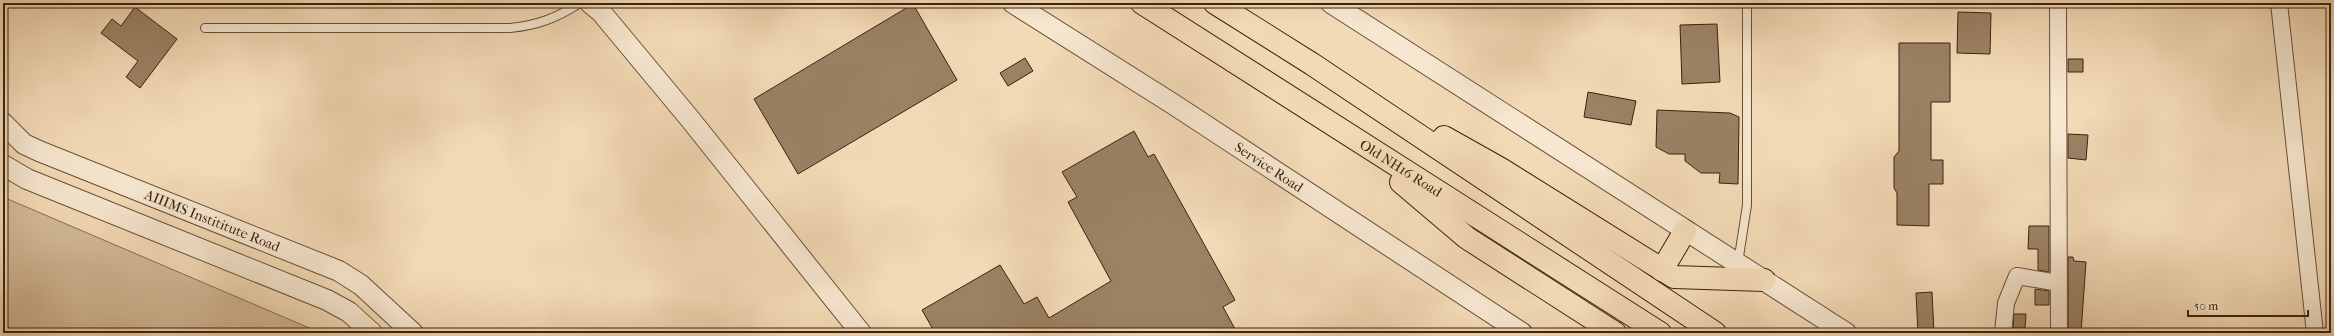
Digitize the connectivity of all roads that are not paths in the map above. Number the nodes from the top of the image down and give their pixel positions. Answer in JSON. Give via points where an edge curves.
{"nodes":[{"id":1,"x":580,"y":3,"type":"edge"},
{"id":2,"x":590,"y":3,"type":"edge"},
{"id":3,"x":1013,"y":3,"type":"edge"},
{"id":4,"x":1142,"y":3,"type":"edge"},
{"id":5,"x":1215,"y":3,"type":"edge"},
{"id":6,"x":1331,"y":3,"type":"edge"},
{"id":7,"x":1748,"y":3,"type":"edge"},
{"id":8,"x":2058,"y":3,"type":"edge"},
{"id":9,"x":2279,"y":3,"type":"edge"},
{"id":10,"x":205,"y":28,"type":"dead end"},
{"id":11,"x":1312,"y":64,"type":"junction"},
{"id":12,"x":1328,"y":121,"type":"junction"},
{"id":13,"x":3,"y":123,"type":"edge"},
{"id":14,"x":3,"y":165,"type":"edge"},
{"id":15,"x":1685,"y":231,"type":"junction"},
{"id":16,"x":1738,"y":263,"type":"junction"},
{"id":17,"x":1662,"y":270,"type":"junction"},
{"id":18,"x":1764,"y":280,"type":"junction"},
{"id":19,"x":2059,"y":283,"type":"junction"},
{"id":20,"x":372,"y":333,"type":"edge"},
{"id":21,"x":413,"y":333,"type":"edge"},
{"id":22,"x":861,"y":333,"type":"edge"},
{"id":23,"x":1522,"y":333,"type":"edge"},
{"id":24,"x":1615,"y":333,"type":"edge"},
{"id":25,"x":1660,"y":333,"type":"edge"},
{"id":26,"x":1715,"y":333,"type":"edge"},
{"id":27,"x":1846,"y":333,"type":"edge"},
{"id":28,"x":2003,"y":333,"type":"edge"},
{"id":29,"x":2059,"y":333,"type":"edge"},
{"id":30,"x":2315,"y":333,"type":"edge"}],
"edges":[{"from":1,"to":10,"type":"lane","via":[[557,18],[531,26],[510,28]]},
{"from":2,"to":22,"type":"street","via":[[601,12],[690,118]]},
{"from":3,"to":23,"type":"street","name":"Service Road","via":[[1173,104]]},
{"from":4,"to":12,"type":"main road","name":"Old NH16 Road"},
{"from":5,"to":11,"type":"main road"},
{"from":6,"to":15,"type":"street"},
{"from":7,"to":16,"type":"lane","via":[[1747,205]]},
{"from":8,"to":19,"type":"street"},
{"from":9,"to":30,"type":"street"},
{"from":11,"to":17,"type":"main road","via":[[1501,169]]},
{"from":11,"to":26,"type":"main road"},
{"from":12,"to":24,"type":"main road","via":[[1467,238]]},
{"from":12,"to":25,"type":"main road","name":"Old NH16 Road"},
{"from":13,"to":21,"type":"street","name":"AIIIMS Instititute Road","via":[[24,144],[39,151],[339,271],[361,285]]},
{"from":14,"to":20,"type":"street","via":[[27,179],[327,300],[349,312]]},
{"from":15,"to":16,"type":"street"},
{"from":15,"to":17,"type":"main road"},
{"from":16,"to":18,"type":"street"},
{"from":17,"to":18,"type":"main road","via":[[1674,277]]},
{"from":18,"to":27,"type":"street"},
{"from":19,"to":28,"type":"street","via":[[2017,276],[2006,303]]},
{"from":19,"to":29,"type":"street"}]}
